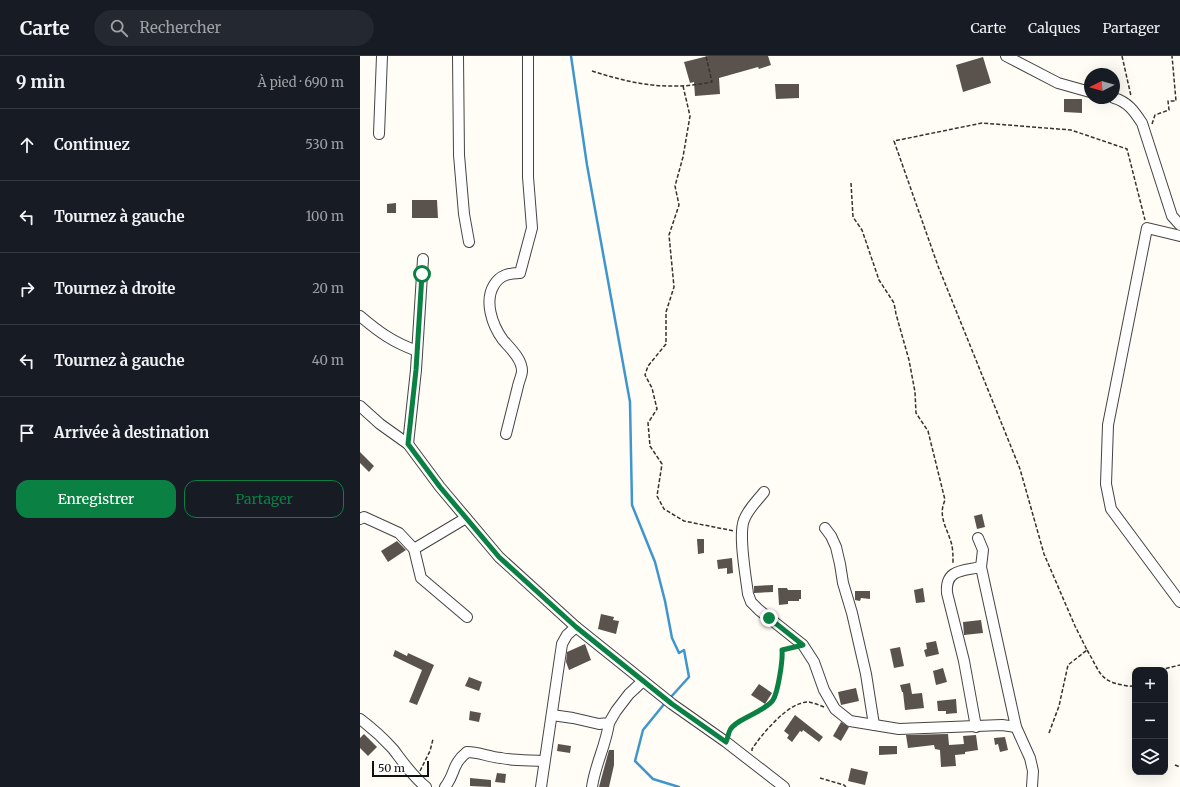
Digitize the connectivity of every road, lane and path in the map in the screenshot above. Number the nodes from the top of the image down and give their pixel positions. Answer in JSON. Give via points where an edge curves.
{"nodes":[{"id":1,"x":382,"y":56,"type":"edge"},
{"id":2,"x":458,"y":56,"type":"edge"},
{"id":3,"x":528,"y":56,"type":"edge"},
{"id":4,"x":706,"y":56,"type":"edge"},
{"id":5,"x":1006,"y":56,"type":"edge"},
{"id":6,"x":1122,"y":56,"type":"edge"},
{"id":7,"x":1172,"y":56,"type":"edge"},
{"id":8,"x":592,"y":70,"type":"dead end"},
{"id":9,"x":683,"y":86,"type":"junction"},
{"id":10,"x":1084,"y":90,"type":"edge"},
{"id":11,"x":1120,"y":100,"type":"edge"},
{"id":12,"x":1133,"y":109,"type":"junction"},
{"id":13,"x":1142,"y":123,"type":"junction"},
{"id":14,"x":379,"y":134,"type":"dead end"},
{"id":15,"x":852,"y":183,"type":"dead end"},
{"id":16,"x":1180,"y":225,"type":"edge"},
{"id":17,"x":1147,"y":228,"type":"junction"},
{"id":18,"x":1180,"y":236,"type":"edge"},
{"id":19,"x":469,"y":242,"type":"dead end"},
{"id":20,"x":423,"y":259,"type":"dead end"},
{"id":21,"x":360,"y":316,"type":"edge"},
{"id":22,"x":417,"y":351,"type":"junction"},
{"id":23,"x":360,"y":406,"type":"edge"},
{"id":24,"x":506,"y":434,"type":"dead end"},
{"id":25,"x":408,"y":444,"type":"junction"},
{"id":26,"x":764,"y":492,"type":"dead end"},
{"id":27,"x":466,"y":518,"type":"junction"},
{"id":28,"x":360,"y":520,"type":"edge"},
{"id":29,"x":825,"y":528,"type":"dead end"},
{"id":30,"x":741,"y":532,"type":"junction"},
{"id":31,"x":978,"y":538,"type":"dead end"},
{"id":32,"x":414,"y":549,"type":"junction"},
{"id":33,"x":981,"y":567,"type":"junction"},
{"id":34,"x":954,"y":573,"type":"junction"},
{"id":35,"x":1180,"y":602,"type":"edge"},
{"id":36,"x":467,"y":617,"type":"dead end"},
{"id":37,"x":576,"y":627,"type":"junction"},
{"id":38,"x":803,"y":645,"type":"junction"},
{"id":39,"x":1087,"y":650,"type":"junction"},
{"id":40,"x":1180,"y":665,"type":"edge"},
{"id":41,"x":1168,"y":668,"type":"edge"},
{"id":42,"x":643,"y":681,"type":"junction"},
{"id":43,"x":1132,"y":687,"type":"edge"},
{"id":44,"x":835,"y":709,"type":"junction"},
{"id":45,"x":552,"y":715,"type":"junction"},
{"id":46,"x":360,"y":720,"type":"edge"},
{"id":47,"x":609,"y":723,"type":"junction"},
{"id":48,"x":874,"y":725,"type":"junction"},
{"id":49,"x":976,"y":727,"type":"junction"},
{"id":50,"x":1016,"y":727,"type":"junction"},
{"id":51,"x":1049,"y":733,"type":"dead end"},
{"id":52,"x":433,"y":740,"type":"dead end"},
{"id":53,"x":726,"y":742,"type":"junction"},
{"id":54,"x":544,"y":761,"type":"junction"},
{"id":55,"x":751,"y":761,"type":"junction"},
{"id":56,"x":1175,"y":765,"type":"dead end"},
{"id":57,"x":1180,"y":768,"type":"edge"},
{"id":58,"x":416,"y":778,"type":"junction"},
{"id":59,"x":820,"y":778,"type":"dead end"},
{"id":60,"x":448,"y":785,"type":"edge"},
{"id":61,"x":426,"y":787,"type":"edge"},
{"id":62,"x":541,"y":787,"type":"edge"},
{"id":63,"x":592,"y":787,"type":"edge"},
{"id":64,"x":784,"y":787,"type":"edge"},
{"id":65,"x":846,"y":787,"type":"edge"},
{"id":66,"x":1032,"y":787,"type":"edge"}],
"edges":[{"from":1,"to":14,"type":"street"},
{"from":2,"to":19,"type":"street","via":[[459,155]]},
{"from":3,"to":24,"type":"street","via":[[528,177],[532,228],[520,273],[512,273],[496,280],[490,291],[489,304],[493,321],[502,338],[518,358],[522,371]]},
{"from":4,"to":9,"type":"path","via":[[712,82]]},
{"from":5,"to":10,"type":"street","via":[[1058,83]]},
{"from":6,"to":12,"type":"path"},
{"from":7,"to":13,"type":"path","via":[[1176,100],[1168,102],[1169,110],[1155,115],[1151,126]]},
{"from":8,"to":9,"type":"path","via":[[620,80],[654,86]]},
{"from":9,"to":30,"type":"path","via":[[690,116],[675,186],[679,205],[669,235],[674,287],[666,312],[666,344],[648,366],[645,375],[652,388],[657,409],[648,423],[650,446],[662,464],[658,496],[664,509],[684,521]]},
{"from":11,"to":12,"type":"street"},
{"from":12,"to":13,"type":"street"},
{"from":13,"to":16,"type":"street","via":[[1172,216]]},
{"from":15,"to":34,"type":"path","via":[[853,217],[862,230],[879,280],[894,303],[909,360],[916,413],[928,431],[945,500],[942,508],[944,525],[951,543]]},
{"from":17,"to":18,"type":"street"},
{"from":17,"to":35,"type":"street","via":[[1108,425],[1106,484],[1111,509]]},
{"from":17,"to":39,"type":"path","via":[[1127,149],[1071,130],[982,123],[894,141],[938,266],[1020,469],[1044,554]]},
{"from":20,"to":22,"type":"street"},
{"from":21,"to":22,"type":"street","via":[[382,334]]},
{"from":22,"to":25,"type":"street"},
{"from":23,"to":25,"type":"street"},
{"from":25,"to":27,"type":"street"},
{"from":26,"to":30,"type":"street","via":[[749,510]]},
{"from":27,"to":32,"type":"street"},
{"from":27,"to":37,"type":"street","via":[[499,557]]},
{"from":28,"to":32,"type":"street","via":[[364,517],[398,533]]},
{"from":29,"to":48,"type":"street","via":[[836,547],[866,674]]},
{"from":30,"to":38,"type":"street","via":[[751,602]]},
{"from":31,"to":33,"type":"street","via":[[983,550]]},
{"from":32,"to":36,"type":"street","via":[[421,578]]},
{"from":33,"to":34,"type":"street"},
{"from":33,"to":50,"type":"street"},
{"from":34,"to":49,"type":"street","via":[[948,579],[947,593],[964,661]]},
{"from":37,"to":42,"type":"street"},
{"from":37,"to":45,"type":"street","via":[[562,644]]},
{"from":38,"to":44,"type":"street","via":[[814,662],[824,690]]},
{"from":38,"to":53,"type":"path","via":[[782,650],[778,685],[773,700],[730,729]]},
{"from":39,"to":43,"type":"path","via":[[1107,681]]},
{"from":39,"to":51,"type":"path","via":[[1068,665],[1059,706]]},
{"from":40,"to":41,"type":"path"},
{"from":42,"to":47,"type":"street","via":[[629,694]]},
{"from":42,"to":53,"type":"street"},
{"from":44,"to":48,"type":"street","via":[[850,721]]},
{"from":44,"to":55,"type":"path","via":[[808,702],[786,711],[762,734],[752,749]]},
{"from":45,"to":47,"type":"street","via":[[599,724]]},
{"from":45,"to":54,"type":"street"},
{"from":46,"to":58,"type":"street","via":[[391,747]]},
{"from":47,"to":63,"type":"street"},
{"from":48,"to":49,"type":"street","via":[[899,729]]},
{"from":49,"to":50,"type":"street"},
{"from":50,"to":66,"type":"street","via":[[1030,758],[1033,771]]},
{"from":52,"to":58,"type":"path"},
{"from":53,"to":55,"type":"street"},
{"from":54,"to":60,"type":"street","via":[[502,759],[467,752],[458,759]]},
{"from":54,"to":62,"type":"street"},
{"from":55,"to":64,"type":"street"},
{"from":56,"to":57,"type":"path"},
{"from":58,"to":61,"type":"street"},
{"from":59,"to":65,"type":"path"}]}
